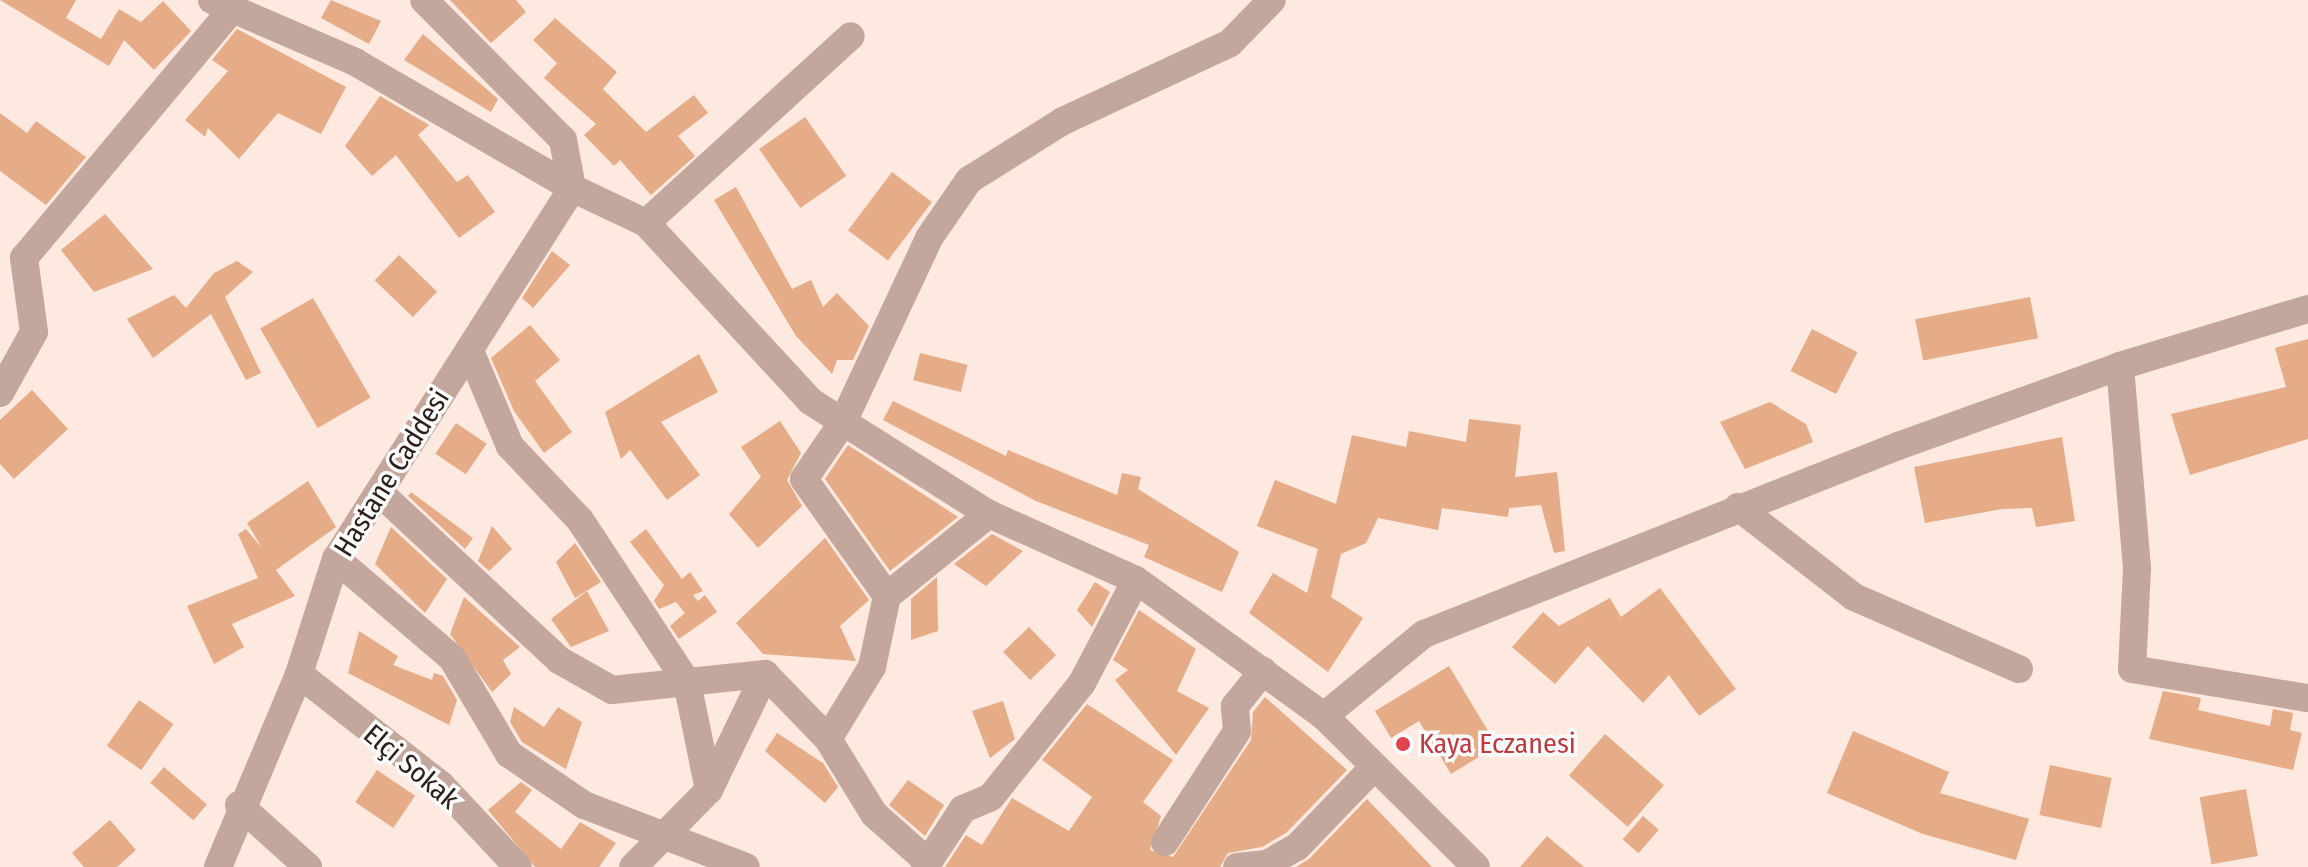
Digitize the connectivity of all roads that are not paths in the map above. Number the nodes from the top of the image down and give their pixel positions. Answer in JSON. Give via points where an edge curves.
{"nodes":[{"id":1,"x":424,"y":0,"type":"edge"},
{"id":2,"x":1272,"y":0,"type":"edge"},
{"id":3,"x":222,"y":4,"type":"edge"},
{"id":4,"x":851,"y":36,"type":"dead end"},
{"id":5,"x":572,"y":188,"type":"junction"},
{"id":6,"x":646,"y":223,"type":"junction"},
{"id":7,"x":2308,"y":309,"type":"edge"},
{"id":8,"x":470,"y":351,"type":"junction"},
{"id":9,"x":2120,"y":366,"type":"junction"},
{"id":10,"x":0,"y":393,"type":"edge"},
{"id":11,"x":843,"y":422,"type":"junction"},
{"id":12,"x":379,"y":492,"type":"junction"},
{"id":13,"x":1738,"y":507,"type":"junction"},
{"id":14,"x":989,"y":514,"type":"junction"},
{"id":15,"x":336,"y":559,"type":"junction"},
{"id":16,"x":1136,"y":580,"type":"junction"},
{"id":17,"x":887,"y":596,"type":"junction"},
{"id":18,"x":2019,"y":669,"type":"dead end"},
{"id":19,"x":1263,"y":671,"type":"junction"},
{"id":20,"x":299,"y":674,"type":"junction"},
{"id":21,"x":765,"y":674,"type":"junction"},
{"id":22,"x":687,"y":682,"type":"junction"},
{"id":23,"x":2308,"y":698,"type":"edge"},
{"id":24,"x":1324,"y":716,"type":"junction"},
{"id":25,"x":828,"y":739,"type":"junction"},
{"id":26,"x":1373,"y":768,"type":"junction"},
{"id":27,"x":709,"y":790,"type":"junction"},
{"id":28,"x":239,"y":805,"type":"junction"},
{"id":29,"x":662,"y":839,"type":"junction"},
{"id":30,"x":1165,"y":842,"type":"dead end"},
{"id":31,"x":926,"y":864,"type":"edge"},
{"id":32,"x":218,"y":867,"type":"edge"},
{"id":33,"x":308,"y":867,"type":"edge"},
{"id":34,"x":518,"y":867,"type":"edge"},
{"id":35,"x":633,"y":867,"type":"edge"},
{"id":36,"x":746,"y":867,"type":"edge"},
{"id":37,"x":1237,"y":867,"type":"edge"},
{"id":38,"x":1476,"y":867,"type":"edge"}],
"edges":[{"from":1,"to":5,"type":"street","via":[[563,140]]},
{"from":2,"to":11,"type":"street","via":[[1230,43],[1063,121],[969,180],[929,238]]},
{"from":3,"to":5,"type":"street","via":[[355,62]]},
{"from":3,"to":10,"type":"street","via":[[129,140],[24,258],[34,332]]},
{"from":4,"to":6,"type":"street"},
{"from":5,"to":6,"type":"street"},
{"from":5,"to":8,"type":"street","name":"Hastane Caddesi"},
{"from":6,"to":11,"type":"street","via":[[810,401]]},
{"from":7,"to":9,"type":"street"},
{"from":8,"to":12,"type":"street","name":"Hastane Caddesi"},
{"from":8,"to":22,"type":"street","via":[[510,446],[580,520]]},
{"from":9,"to":13,"type":"street"},
{"from":9,"to":23,"type":"street","via":[[2137,568],[2132,669]]},
{"from":11,"to":14,"type":"street"},
{"from":11,"to":17,"type":"street","via":[[804,479]]},
{"from":12,"to":15,"type":"street","name":"Hastane Caddesi"},
{"from":12,"to":22,"type":"street","via":[[559,660],[612,690]]},
{"from":13,"to":18,"type":"street","via":[[1854,597]]},
{"from":13,"to":24,"type":"street","via":[[1424,634]]},
{"from":14,"to":16,"type":"street"},
{"from":14,"to":17,"type":"street"},
{"from":15,"to":20,"type":"street","name":"Hastane Caddesi"},
{"from":15,"to":29,"type":"street","via":[[452,658],[509,754],[584,805]]},
{"from":16,"to":19,"type":"street"},
{"from":16,"to":31,"type":"street","via":[[1082,683],[991,797],[963,809]]},
{"from":17,"to":25,"type":"street","via":[[872,667]]},
{"from":19,"to":24,"type":"street"},
{"from":19,"to":30,"type":"street","via":[[1235,706],[1237,731]]},
{"from":20,"to":28,"type":"street","name":"Hastane Caddesi"},
{"from":20,"to":34,"type":"street","name":"Elçi Sokak","via":[[441,785]]},
{"from":21,"to":22,"type":"street"},
{"from":21,"to":25,"type":"street"},
{"from":21,"to":27,"type":"street"},
{"from":22,"to":27,"type":"street"},
{"from":24,"to":26,"type":"street"},
{"from":25,"to":31,"type":"street","via":[[874,814]]},
{"from":26,"to":37,"type":"street","via":[[1297,847],[1267,864]]},
{"from":26,"to":38,"type":"street"},
{"from":27,"to":29,"type":"street"},
{"from":28,"to":32,"type":"street","name":"Hastane Caddesi"},
{"from":28,"to":33,"type":"street"},
{"from":29,"to":35,"type":"street"},
{"from":29,"to":36,"type":"street"}]}
